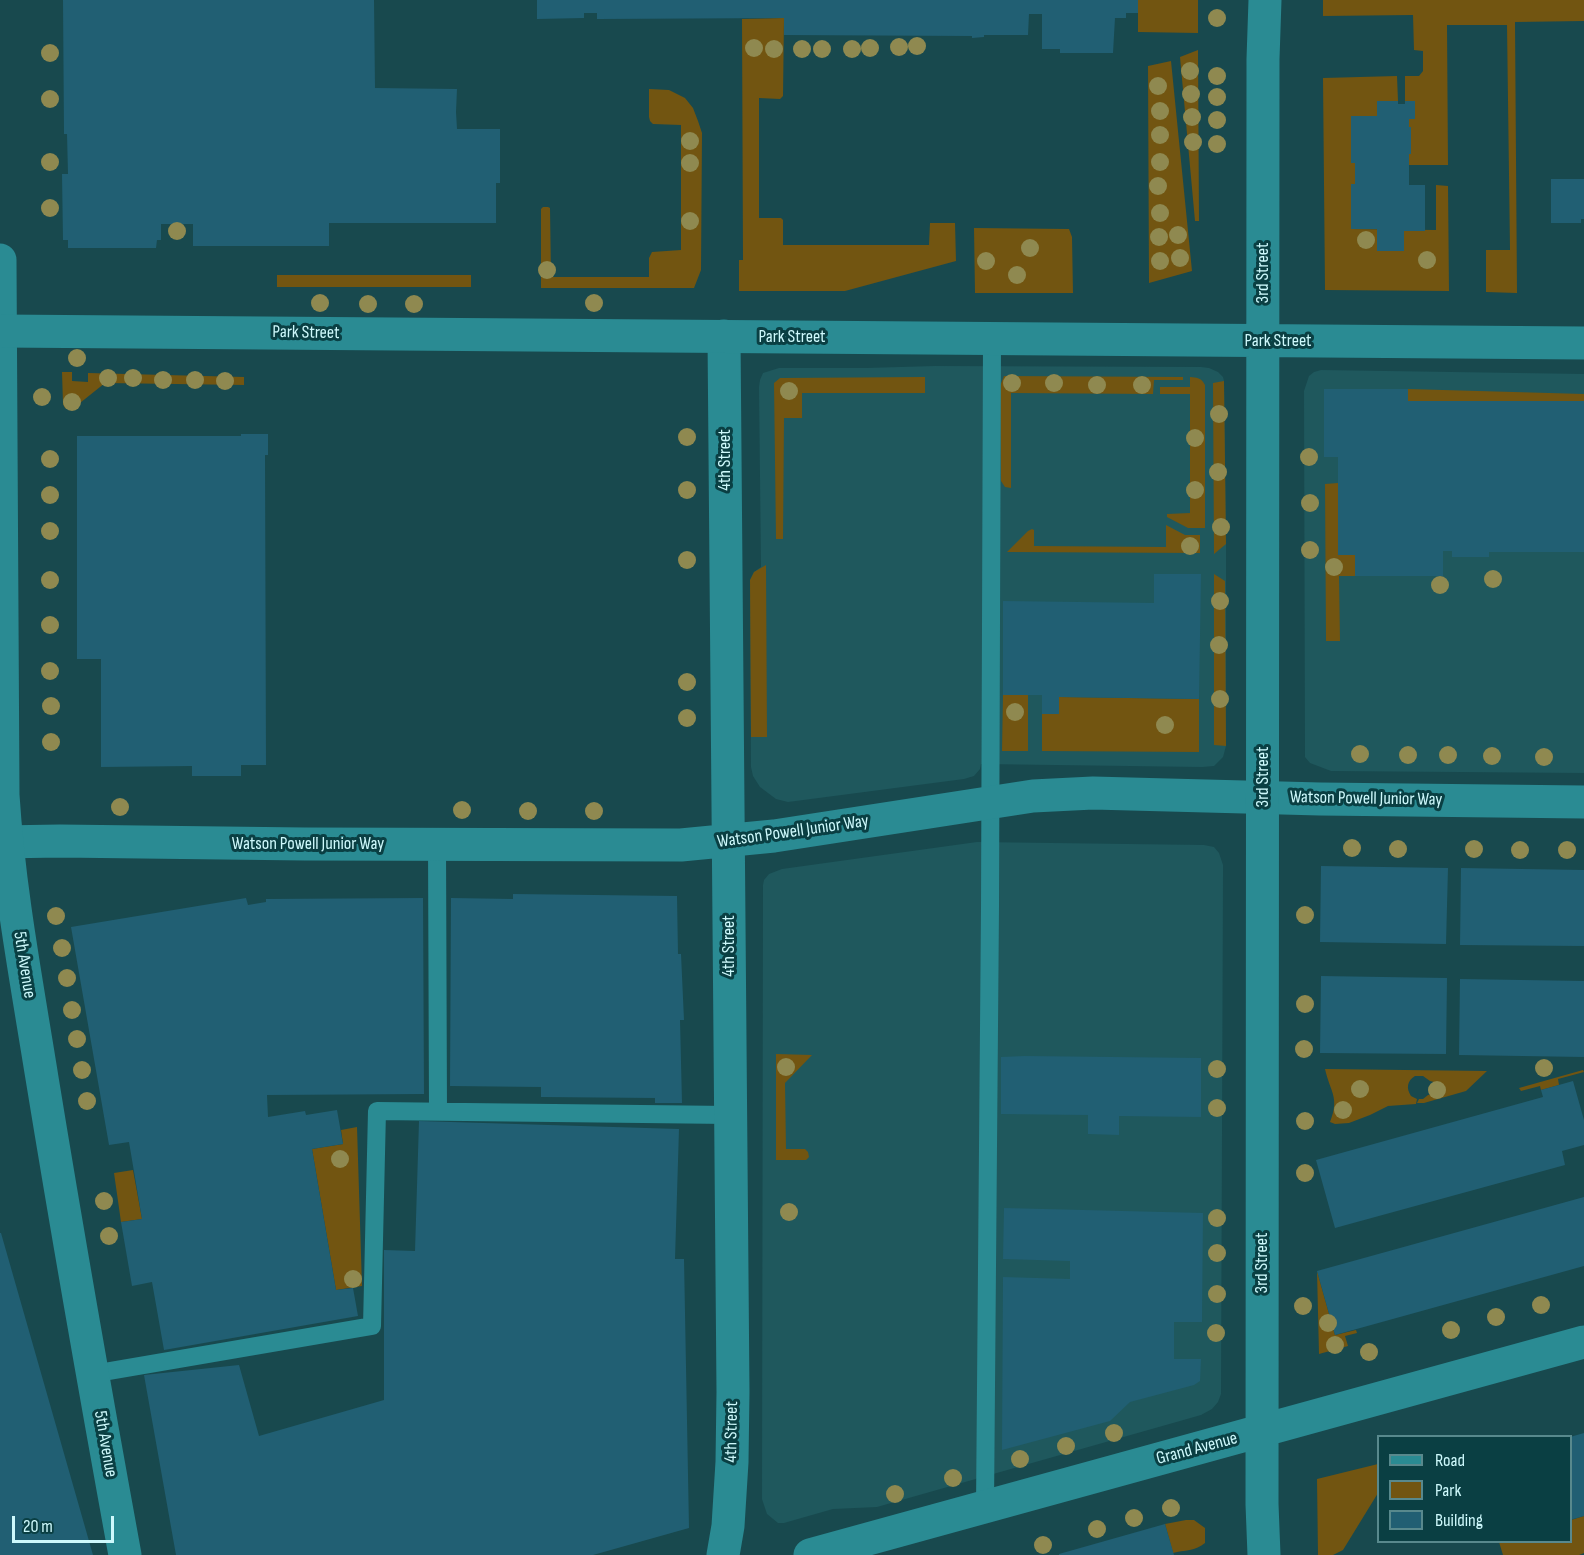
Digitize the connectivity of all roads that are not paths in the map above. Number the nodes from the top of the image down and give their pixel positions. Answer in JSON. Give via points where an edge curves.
{"nodes":[{"id":1,"x":1265,"y":0,"type":"edge"},
{"id":2,"x":0,"y":260,"type":"edge"},
{"id":3,"x":0,"y":331,"type":"edge"},
{"id":4,"x":724,"y":336,"type":"junction"},
{"id":5,"x":992,"y":339,"type":"junction"},
{"id":6,"x":1263,"y":340,"type":"junction"},
{"id":7,"x":1584,"y":343,"type":"edge"},
{"id":8,"x":1263,"y":798,"type":"junction"},
{"id":9,"x":990,"y":802,"type":"junction"},
{"id":10,"x":1584,"y":802,"type":"edge"},
{"id":11,"x":3,"y":842,"type":"edge"},
{"id":12,"x":728,"y":842,"type":"junction"},
{"id":13,"x":437,"y":844,"type":"junction"},
{"id":14,"x":438,"y":1111,"type":"junction"},
{"id":15,"x":730,"y":1115,"type":"junction"},
{"id":16,"x":1584,"y":1342,"type":"edge"},
{"id":17,"x":92,"y":1374,"type":"junction"},
{"id":18,"x":1262,"y":1431,"type":"junction"},
{"id":19,"x":985,"y":1507,"type":"junction"},
{"id":20,"x":125,"y":1555,"type":"edge"},
{"id":21,"x":723,"y":1555,"type":"edge"},
{"id":22,"x":810,"y":1555,"type":"edge"},
{"id":23,"x":1264,"y":1555,"type":"edge"}],
"edges":[{"from":1,"to":6,"type":"street","name":"3rd Street"},
{"from":2,"to":3,"type":"street","name":"5th Avenue"},
{"from":3,"to":4,"type":"street","name":"Park Street"},
{"from":3,"to":11,"type":"street","name":"5th Avenue"},
{"from":4,"to":5,"type":"street","name":"Park Street"},
{"from":4,"to":12,"type":"street","name":"4th Street"},
{"from":5,"to":6,"type":"street","name":"Park Street"},
{"from":5,"to":9,"type":"lane"},
{"from":6,"to":7,"type":"street","name":"Park Street"},
{"from":6,"to":8,"type":"street","name":"3rd Street"},
{"from":8,"to":9,"type":"street","name":"Watson Powell Junior Way","via":[[1075,793]]},
{"from":8,"to":10,"type":"street","name":"Watson Powell Junior Way"},
{"from":8,"to":18,"type":"street","name":"3rd Street"},
{"from":9,"to":12,"type":"street","name":"Watson Powell Junior Way"},
{"from":9,"to":19,"type":"lane"},
{"from":11,"to":13,"type":"street","name":"Watson Powell Junior Way"},
{"from":11,"to":17,"type":"street","name":"5th Avenue"},
{"from":12,"to":13,"type":"street","name":"Watson Powell Junior Way"},
{"from":12,"to":15,"type":"street","name":"4th Street"},
{"from":13,"to":14,"type":"lane"},
{"from":14,"to":15,"type":"lane"},
{"from":14,"to":17,"type":"lane","via":[[377,1111],[372,1326]]},
{"from":15,"to":21,"type":"street","name":"4th Street","via":[[732,1462]]},
{"from":16,"to":18,"type":"street","name":"Grand Avenue"},
{"from":17,"to":20,"type":"street","name":"5th Avenue"},
{"from":18,"to":19,"type":"street","name":"Grand Avenue"},
{"from":18,"to":23,"type":"street","name":"3rd Street"},
{"from":19,"to":22,"type":"street","name":"Grand Avenue"}]}
